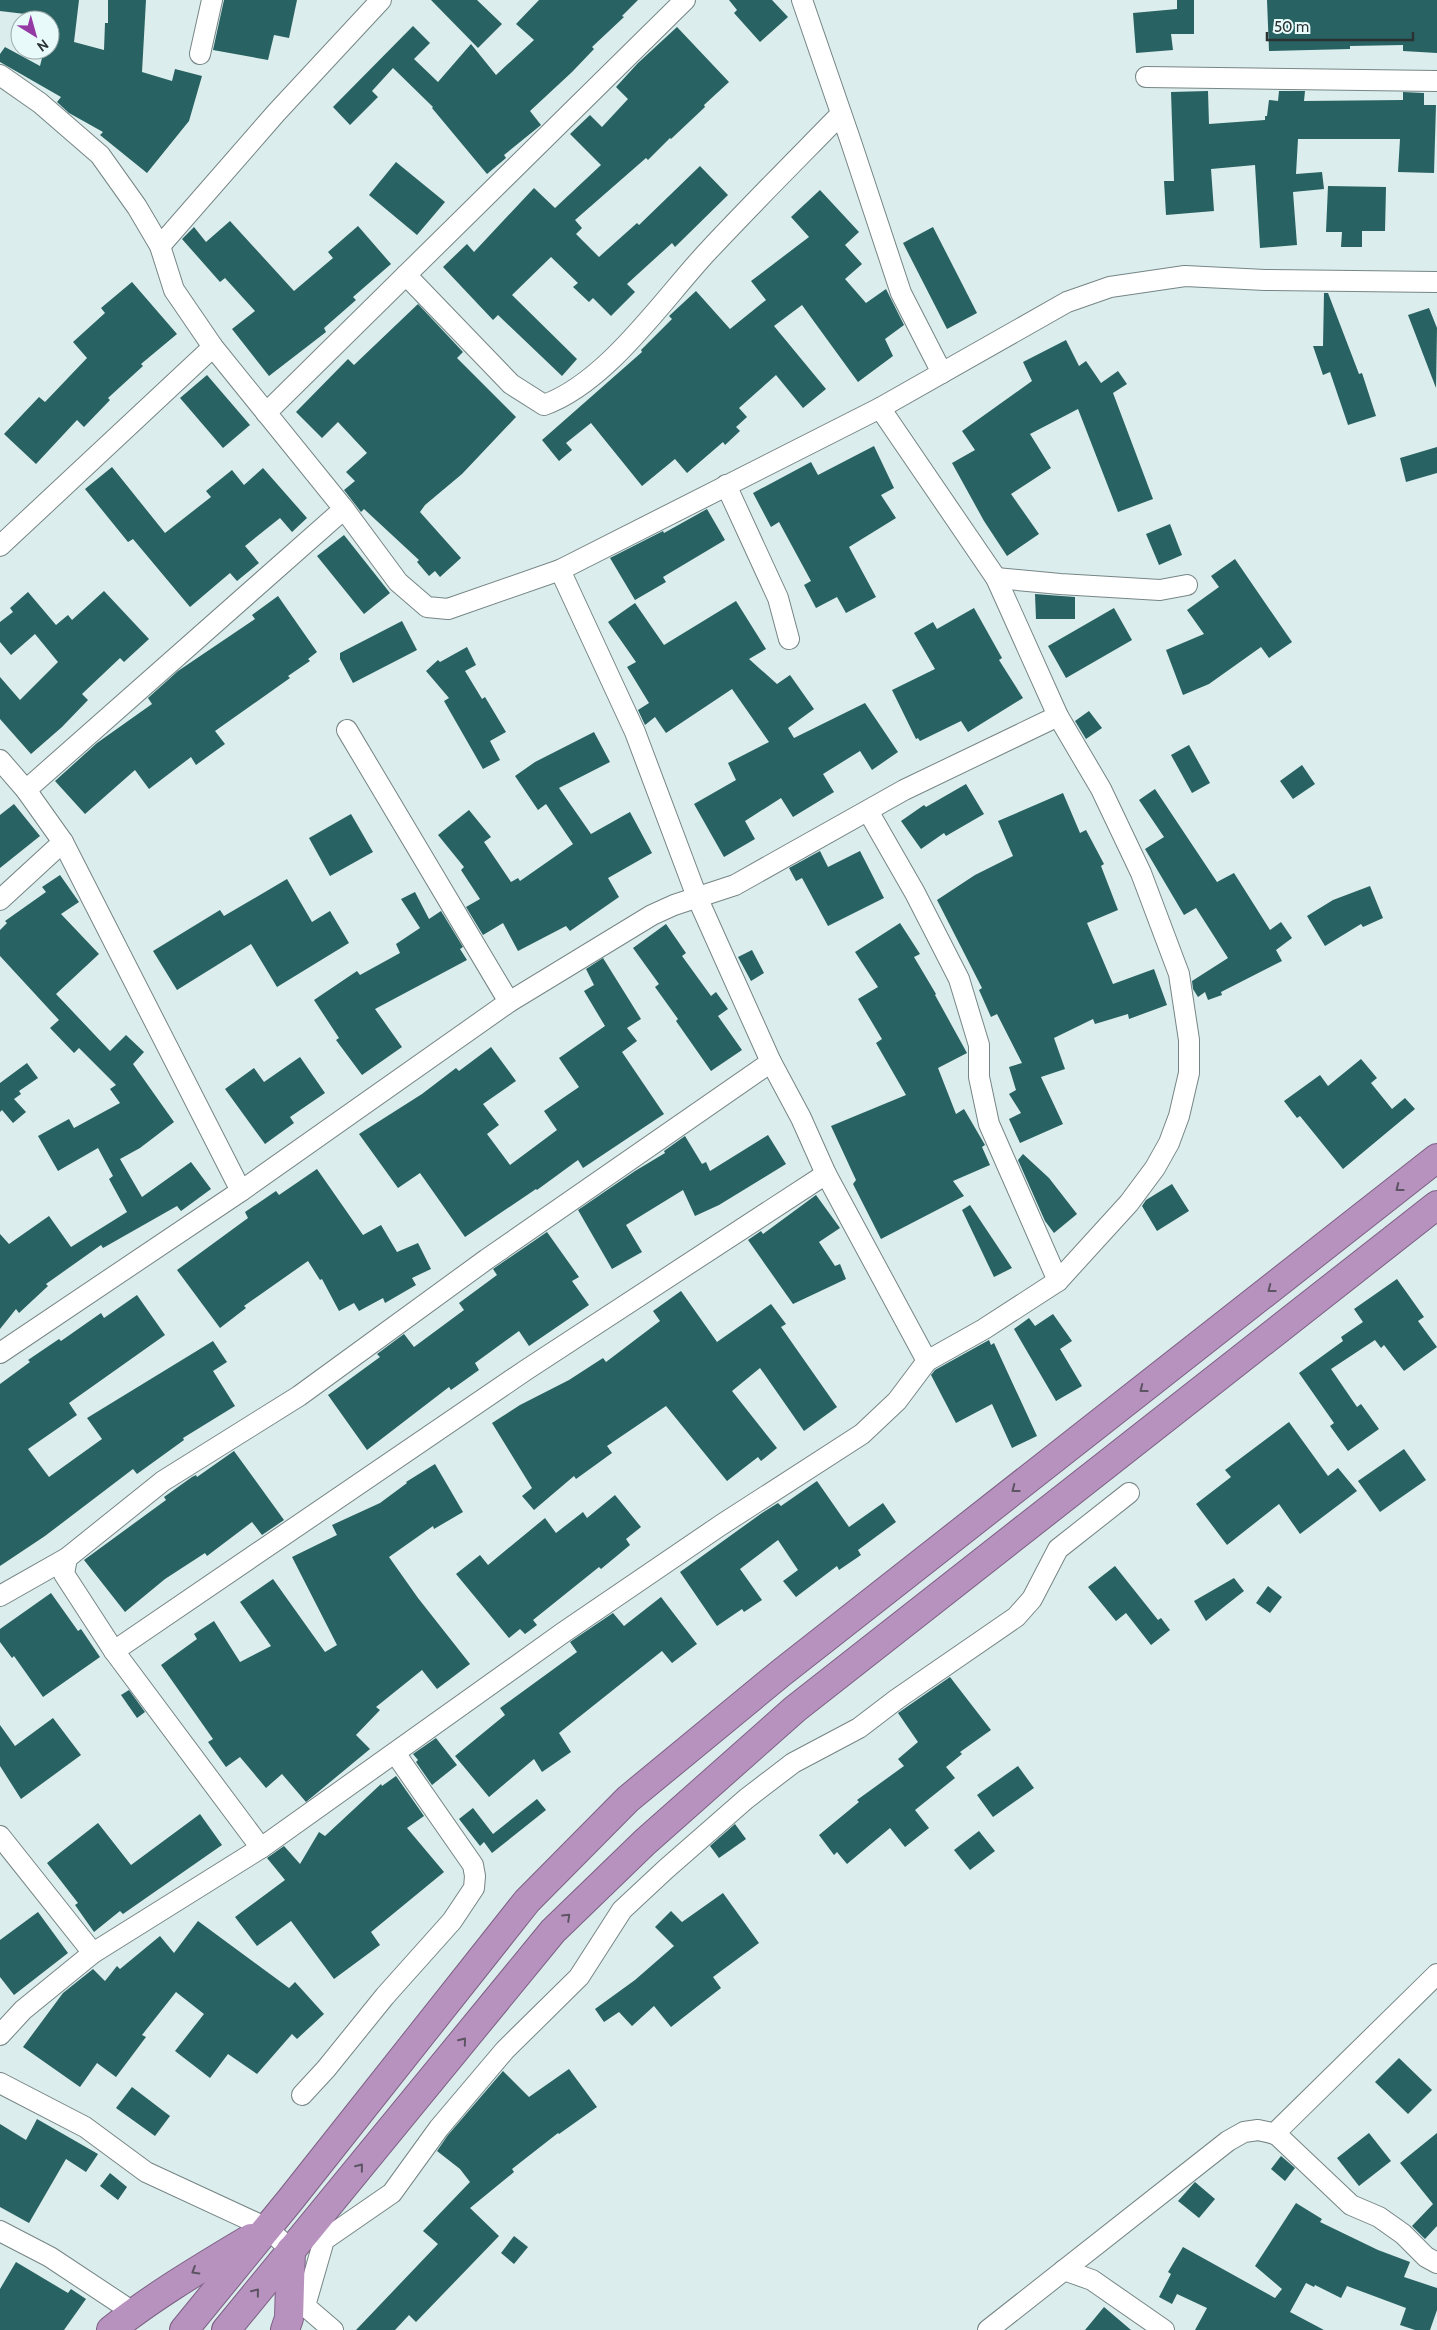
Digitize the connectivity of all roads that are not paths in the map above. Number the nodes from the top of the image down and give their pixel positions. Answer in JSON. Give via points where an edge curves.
{"nodes":[{"id":1,"x":212,"y":0,"type":"edge"},
{"id":2,"x":381,"y":0,"type":"edge"},
{"id":3,"x":685,"y":0,"type":"edge"},
{"id":4,"x":802,"y":0,"type":"edge"},
{"id":5,"x":200,"y":54,"type":"dead end"},
{"id":6,"x":0,"y":75,"type":"edge"},
{"id":7,"x":1146,"y":77,"type":"dead end"},
{"id":8,"x":1437,"y":81,"type":"edge"},
{"id":9,"x":842,"y":114,"type":"junction"},
{"id":10,"x":160,"y":246,"type":"junction"},
{"id":11,"x":406,"y":275,"type":"junction"},
{"id":12,"x":1437,"y":282,"type":"edge"},
{"id":13,"x":212,"y":347,"type":"junction"},
{"id":14,"x":942,"y":373,"type":"junction"},
{"id":15,"x":880,"y":408,"type":"junction"},
{"id":16,"x":266,"y":413,"type":"junction"},
{"id":17,"x":726,"y":485,"type":"junction"},
{"id":18,"x":344,"y":509,"type":"junction"},
{"id":19,"x":0,"y":546,"type":"edge"},
{"id":20,"x":560,"y":570,"type":"junction"},
{"id":21,"x":996,"y":578,"type":"junction"},
{"id":22,"x":1187,"y":585,"type":"dead end"},
{"id":23,"x":789,"y":639,"type":"dead end"},
{"id":24,"x":1058,"y":716,"type":"junction"},
{"id":25,"x":347,"y":730,"type":"dead end"},
{"id":26,"x":0,"y":760,"type":"edge"},
{"id":27,"x":26,"y":790,"type":"junction"},
{"id":28,"x":868,"y":811,"type":"junction"},
{"id":29,"x":63,"y":842,"type":"junction"},
{"id":30,"x":697,"y":897,"type":"junction"},
{"id":31,"x":0,"y":900,"type":"edge"},
{"id":32,"x":508,"y":1002,"type":"junction"},
{"id":33,"x":771,"y":1062,"type":"junction"},
{"id":34,"x":1437,"y":1158,"type":"edge"},
{"id":35,"x":826,"y":1174,"type":"junction"},
{"id":36,"x":241,"y":1191,"type":"junction"},
{"id":37,"x":1437,"y":1205,"type":"edge"},
{"id":38,"x":1058,"y":1281,"type":"junction"},
{"id":39,"x":0,"y":1353,"type":"edge"},
{"id":40,"x":927,"y":1361,"type":"junction"},
{"id":41,"x":1129,"y":1493,"type":"dead end"},
{"id":42,"x":67,"y":1558,"type":"junction"},
{"id":43,"x":0,"y":1596,"type":"edge"},
{"id":44,"x":114,"y":1651,"type":"junction"},
{"id":45,"x":395,"y":1753,"type":"junction"},
{"id":46,"x":0,"y":1836,"type":"edge"},
{"id":47,"x":261,"y":1848,"type":"junction"},
{"id":48,"x":92,"y":1953,"type":"junction"},
{"id":49,"x":1437,"y":1974,"type":"edge"},
{"id":50,"x":0,"y":2035,"type":"edge"},
{"id":51,"x":0,"y":2083,"type":"edge"},
{"id":52,"x":302,"y":2095,"type":"dead end"},
{"id":53,"x":1274,"y":2134,"type":"junction"},
{"id":54,"x":267,"y":2228,"type":"junction"},
{"id":55,"x":0,"y":2231,"type":"edge"},
{"id":56,"x":291,"y":2250,"type":"junction"},
{"id":57,"x":1437,"y":2263,"type":"edge"},
{"id":58,"x":1064,"y":2270,"type":"junction"},
{"id":59,"x":133,"y":2312,"type":"junction"},
{"id":60,"x":111,"y":2330,"type":"edge"},
{"id":61,"x":184,"y":2330,"type":"edge"},
{"id":62,"x":226,"y":2330,"type":"edge"},
{"id":63,"x":285,"y":2330,"type":"edge"},
{"id":64,"x":334,"y":2330,"type":"edge"},
{"id":65,"x":988,"y":2330,"type":"edge"},
{"id":66,"x":1164,"y":2330,"type":"edge"}],
"edges":[{"from":1,"to":5,"type":"street"},
{"from":2,"to":10,"type":"street","via":[[276,113]]},
{"from":3,"to":11,"type":"street"},
{"from":4,"to":9,"type":"street"},
{"from":6,"to":10,"type":"street","via":[[40,103],[100,155]]},
{"from":7,"to":8,"type":"street"},
{"from":9,"to":11,"type":"street","via":[[708,251],[645,325],[592,376],[562,398],[544,404],[511,384]]},
{"from":9,"to":14,"type":"street","via":[[900,293]]},
{"from":10,"to":13,"type":"street","via":[[174,290]]},
{"from":11,"to":16,"type":"street"},
{"from":12,"to":14,"type":"street","via":[[1185,276],[1110,287],[1067,302]]},
{"from":13,"to":16,"type":"street"},
{"from":13,"to":19,"type":"street"},
{"from":14,"to":15,"type":"street"},
{"from":15,"to":17,"type":"street"},
{"from":15,"to":21,"type":"street"},
{"from":16,"to":18,"type":"street"},
{"from":17,"to":20,"type":"street"},
{"from":17,"to":23,"type":"street","via":[[778,598]]},
{"from":18,"to":20,"type":"street","via":[[398,582],[427,607],[448,609]]},
{"from":18,"to":27,"type":"street"},
{"from":20,"to":30,"type":"street","via":[[635,732]]},
{"from":21,"to":22,"type":"street","via":[[1160,590]]},
{"from":21,"to":24,"type":"street"},
{"from":24,"to":28,"type":"street","via":[[904,790]]},
{"from":24,"to":38,"type":"street","via":[[1101,790],[1141,873],[1179,974],[1189,1040],[1189,1073],[1169,1143],[1129,1203]]},
{"from":25,"to":32,"type":"street"},
{"from":26,"to":27,"type":"street"},
{"from":27,"to":29,"type":"street"},
{"from":28,"to":30,"type":"street","via":[[735,885]]},
{"from":28,"to":38,"type":"street","via":[[959,979],[979,1045],[979,1077],[989,1124]]},
{"from":29,"to":31,"type":"street"},
{"from":29,"to":36,"type":"street"},
{"from":30,"to":32,"type":"street","via":[[652,916]]},
{"from":30,"to":33,"type":"street"},
{"from":32,"to":36,"type":"street"},
{"from":33,"to":35,"type":"street","via":[[802,1118]]},
{"from":33,"to":42,"type":"street","via":[[487,1259],[299,1396],[163,1481]]},
{"from":34,"to":54,"type":"highway","one_way":true,"via":[[781,1673],[628,1799],[527,1901]]},
{"from":35,"to":40,"type":"street"},
{"from":35,"to":44,"type":"street","via":[[526,1370]]},
{"from":36,"to":39,"type":"street"},
{"from":56,"to":37,"type":"highway","one_way":true,"via":[[553,1931],[645,1842],[795,1708]]},
{"from":38,"to":40,"type":"street"},
{"from":40,"to":45,"type":"street","via":[[897,1401],[862,1434],[564,1632]]},
{"from":41,"to":64,"type":"street","via":[[1058,1550],[1032,1599],[1016,1617],[859,1728],[793,1763],[746,1799],[622,1910],[579,1978],[505,2050],[439,2128],[392,2193],[324,2240],[305,2306]]},
{"from":42,"to":43,"type":"street"},
{"from":42,"to":44,"type":"street","via":[[64,1574]]},
{"from":44,"to":47,"type":"street"},
{"from":45,"to":47,"type":"street"},
{"from":45,"to":52,"type":"street","via":[[473,1865],[476,1876],[474,1888],[452,1921]]},
{"from":46,"to":48,"type":"street"},
{"from":47,"to":48,"type":"street"},
{"from":48,"to":50,"type":"street","via":[[23,2010]]},
{"from":49,"to":53,"type":"street"},
{"from":51,"to":54,"type":"street","via":[[85,2127],[146,2172]]},
{"from":53,"to":57,"type":"street","via":[[1351,2205],[1379,2217]]},
{"from":53,"to":58,"type":"street","via":[[1258,2130],[1244,2132],[1228,2141]]},
{"from":54,"to":56,"type":"street"},
{"from":54,"to":59,"type":"highway","one_way":true},
{"from":54,"to":61,"type":"highway"},
{"from":55,"to":59,"type":"street","via":[[50,2257]]},
{"from":62,"to":56,"type":"highway","one_way":true},
{"from":56,"to":63,"type":"highway","via":[[289,2318]]},
{"from":58,"to":65,"type":"street"},
{"from":58,"to":66,"type":"street","via":[[1092,2280]]},
{"from":59,"to":60,"type":"highway"}]}
